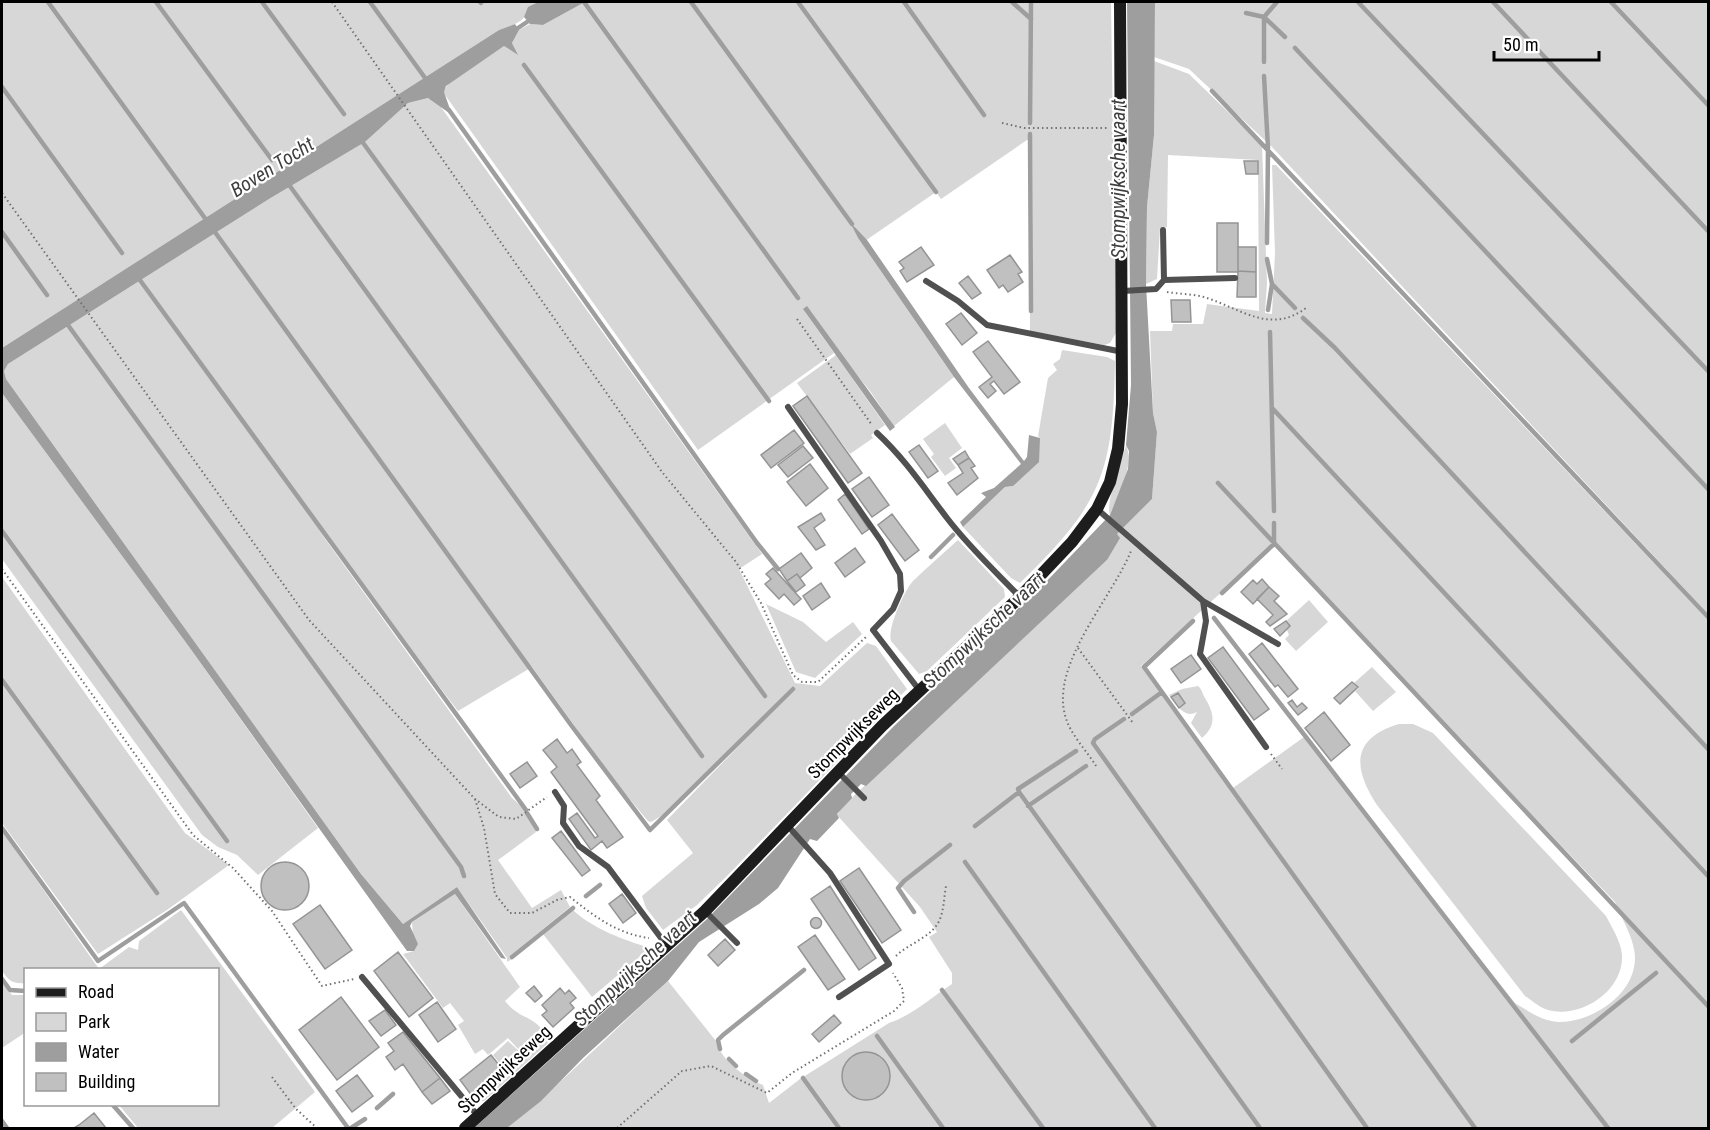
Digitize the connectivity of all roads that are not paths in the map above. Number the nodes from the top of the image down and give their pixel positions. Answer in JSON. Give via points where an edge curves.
{"nodes":[{"id":1,"x":1120,"y":2,"type":"edge"},
{"id":2,"x":1163,"y":231,"type":"dead end"},
{"id":3,"x":1235,"y":278,"type":"dead end"},
{"id":4,"x":1164,"y":280,"type":"junction"},
{"id":5,"x":926,"y":281,"type":"dead end"},
{"id":6,"x":1125,"y":291,"type":"junction"},
{"id":7,"x":1123,"y":352,"type":"junction"},
{"id":8,"x":788,"y":407,"type":"dead end"},
{"id":9,"x":877,"y":433,"type":"road end"},
{"id":10,"x":1102,"y":513,"type":"junction"},
{"id":11,"x":1020,"y":597,"type":"junction"},
{"id":12,"x":1203,"y":601,"type":"junction"},
{"id":13,"x":1278,"y":644,"type":"dead end"},
{"id":14,"x":920,"y":691,"type":"junction"},
{"id":15,"x":1266,"y":747,"type":"road end"},
{"id":16,"x":840,"y":775,"type":"junction"},
{"id":17,"x":555,"y":792,"type":"road end"},
{"id":18,"x":861,"y":795,"type":"dead end"},
{"id":19,"x":789,"y":828,"type":"junction"},
{"id":20,"x":707,"y":913,"type":"junction"},
{"id":21,"x":737,"y":943,"type":"dead end"},
{"id":22,"x":667,"y":946,"type":"junction"},
{"id":23,"x":363,"y":977,"type":"road end"},
{"id":24,"x":839,"y":997,"type":"dead end"},
{"id":25,"x":478,"y":1116,"type":"junction"},
{"id":26,"x":465,"y":1128,"type":"edge"}],
"edges":[{"from":1,"to":6,"type":"street","name":"Stompwijkseweg"},
{"from":2,"to":4,"type":"lane"},
{"from":3,"to":4,"type":"lane"},
{"from":4,"to":6,"type":"lane","via":[[1156,289]]},
{"from":5,"to":7,"type":"lane","via":[[987,325]]},
{"from":6,"to":7,"type":"street","name":"Stompwijkseweg"},
{"from":7,"to":10,"type":"street","name":"Stompwijkseweg","via":[[1118,449]]},
{"from":8,"to":14,"type":"lane","via":[[900,574],[901,591],[893,609],[873,630]]},
{"from":9,"to":11,"type":"lane","via":[[915,473],[969,545]]},
{"from":10,"to":11,"type":"street","name":"Stompwijkseweg"},
{"from":10,"to":12,"type":"lane"},
{"from":11,"to":14,"type":"street","name":"Stompwijkseweg"},
{"from":12,"to":13,"type":"lane"},
{"from":12,"to":15,"type":"lane","via":[[1206,621],[1200,654]]},
{"from":14,"to":16,"type":"street","name":"Stompwijkseweg"},
{"from":16,"to":18,"type":"lane"},
{"from":16,"to":19,"type":"street","name":"Stompwijkseweg"},
{"from":17,"to":22,"type":"lane","via":[[564,806],[563,823],[579,846],[608,867]]},
{"from":19,"to":20,"type":"street","name":"Stompwijkseweg"},
{"from":19,"to":24,"type":"lane","via":[[830,873],[889,964]]},
{"from":20,"to":21,"type":"lane"},
{"from":20,"to":22,"type":"street","name":"Stompwijkseweg"},
{"from":22,"to":25,"type":"street","name":"Stompwijkseweg"},
{"from":23,"to":25,"type":"lane"},
{"from":25,"to":26,"type":"street","name":"Stompwijkseweg"}]}
